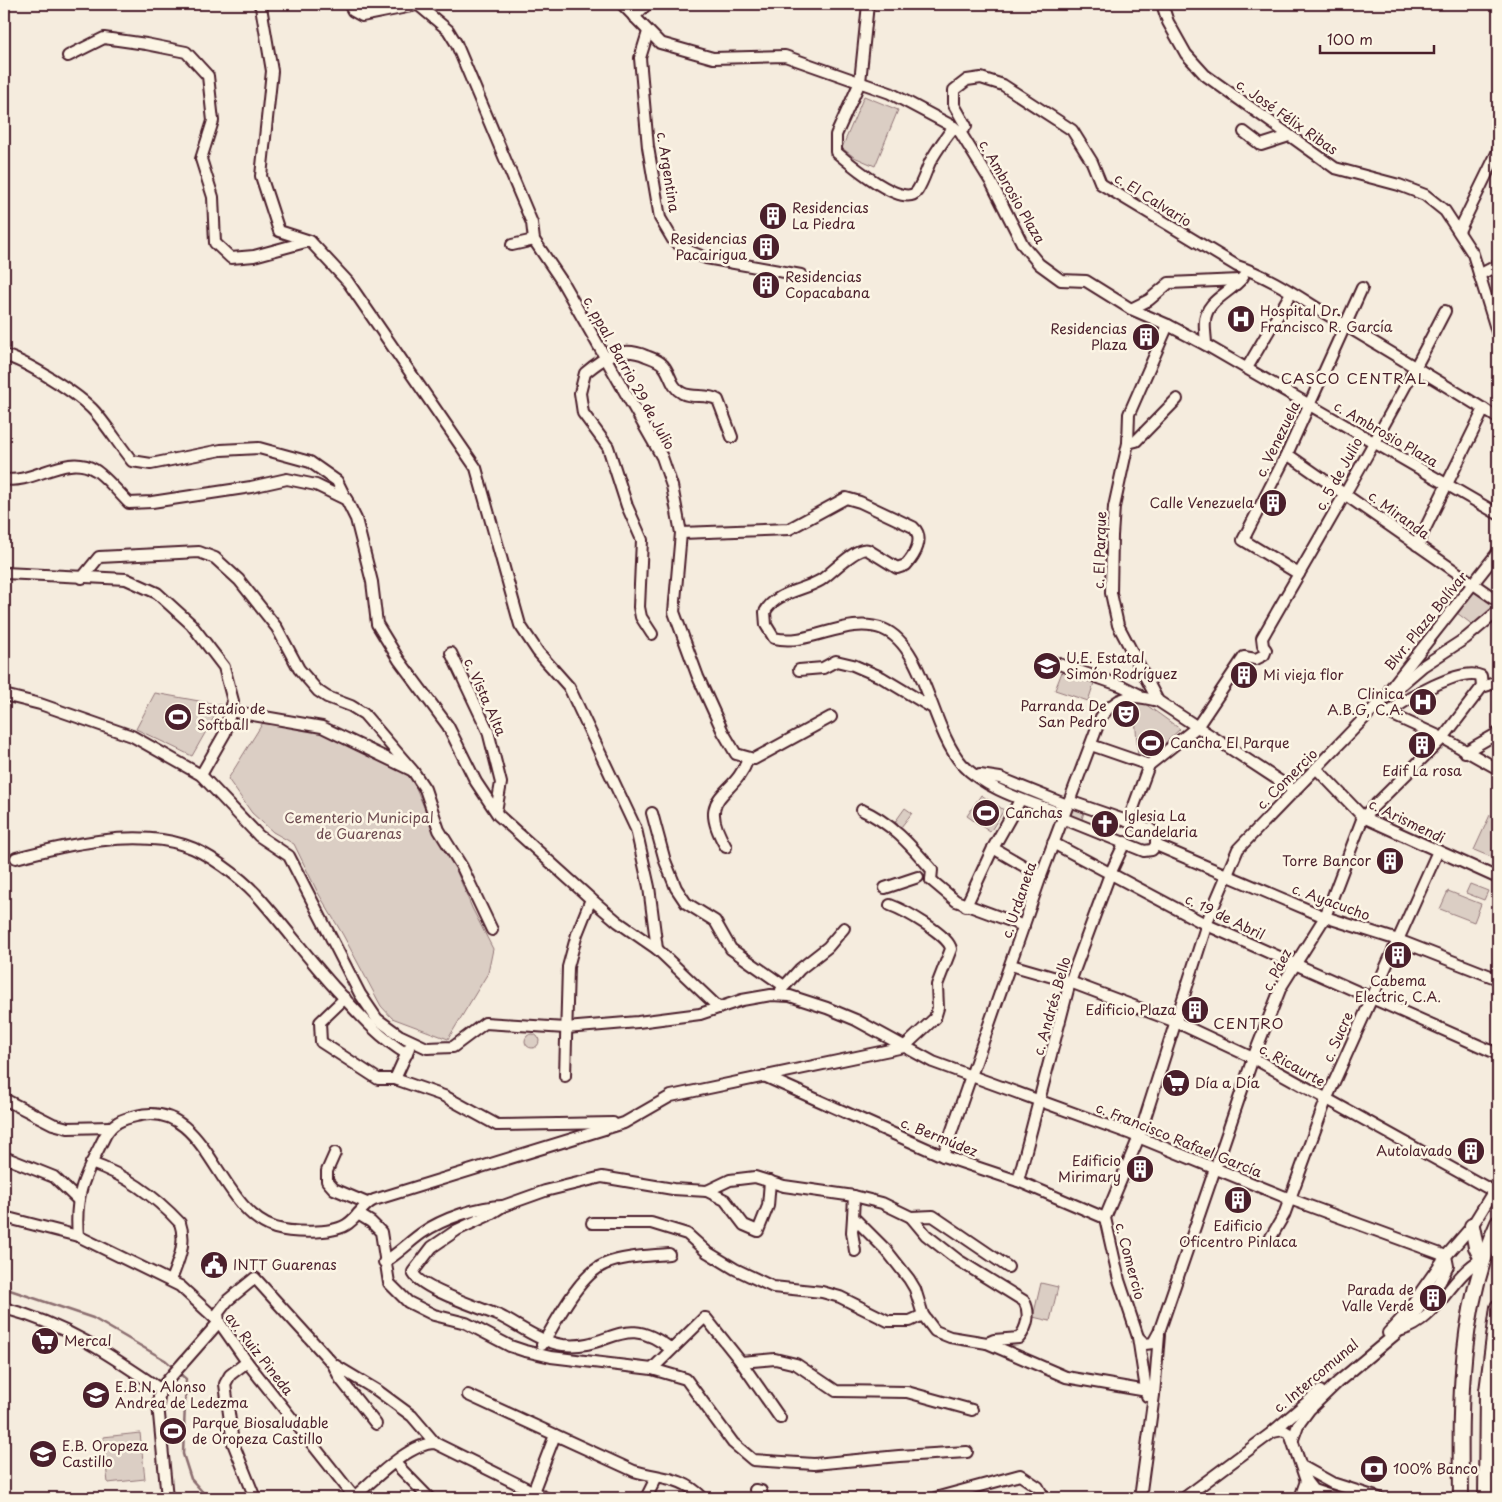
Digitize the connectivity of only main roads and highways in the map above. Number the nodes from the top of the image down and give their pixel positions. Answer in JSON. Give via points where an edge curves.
{"nodes":[{"id":1,"x":1498,"y":1223,"type":"edge"},
{"id":2,"x":1472,"y":1226,"type":"road end"},
{"id":3,"x":1482,"y":1260,"type":"junction"},
{"id":4,"x":1498,"y":1306,"type":"edge"},
{"id":5,"x":1484,"y":1496,"type":"edge"},
{"id":6,"x":1461,"y":1498,"type":"edge"}],
"edges":[{"from":1,"to":3,"type":"main road"},
{"from":2,"to":3,"type":"main road"},
{"from":3,"to":6,"type":"main road","via":[[1472,1296],[1467,1335],[1460,1418]]},
{"from":4,"to":5,"type":"main road","via":[[1487,1391]]}]}
